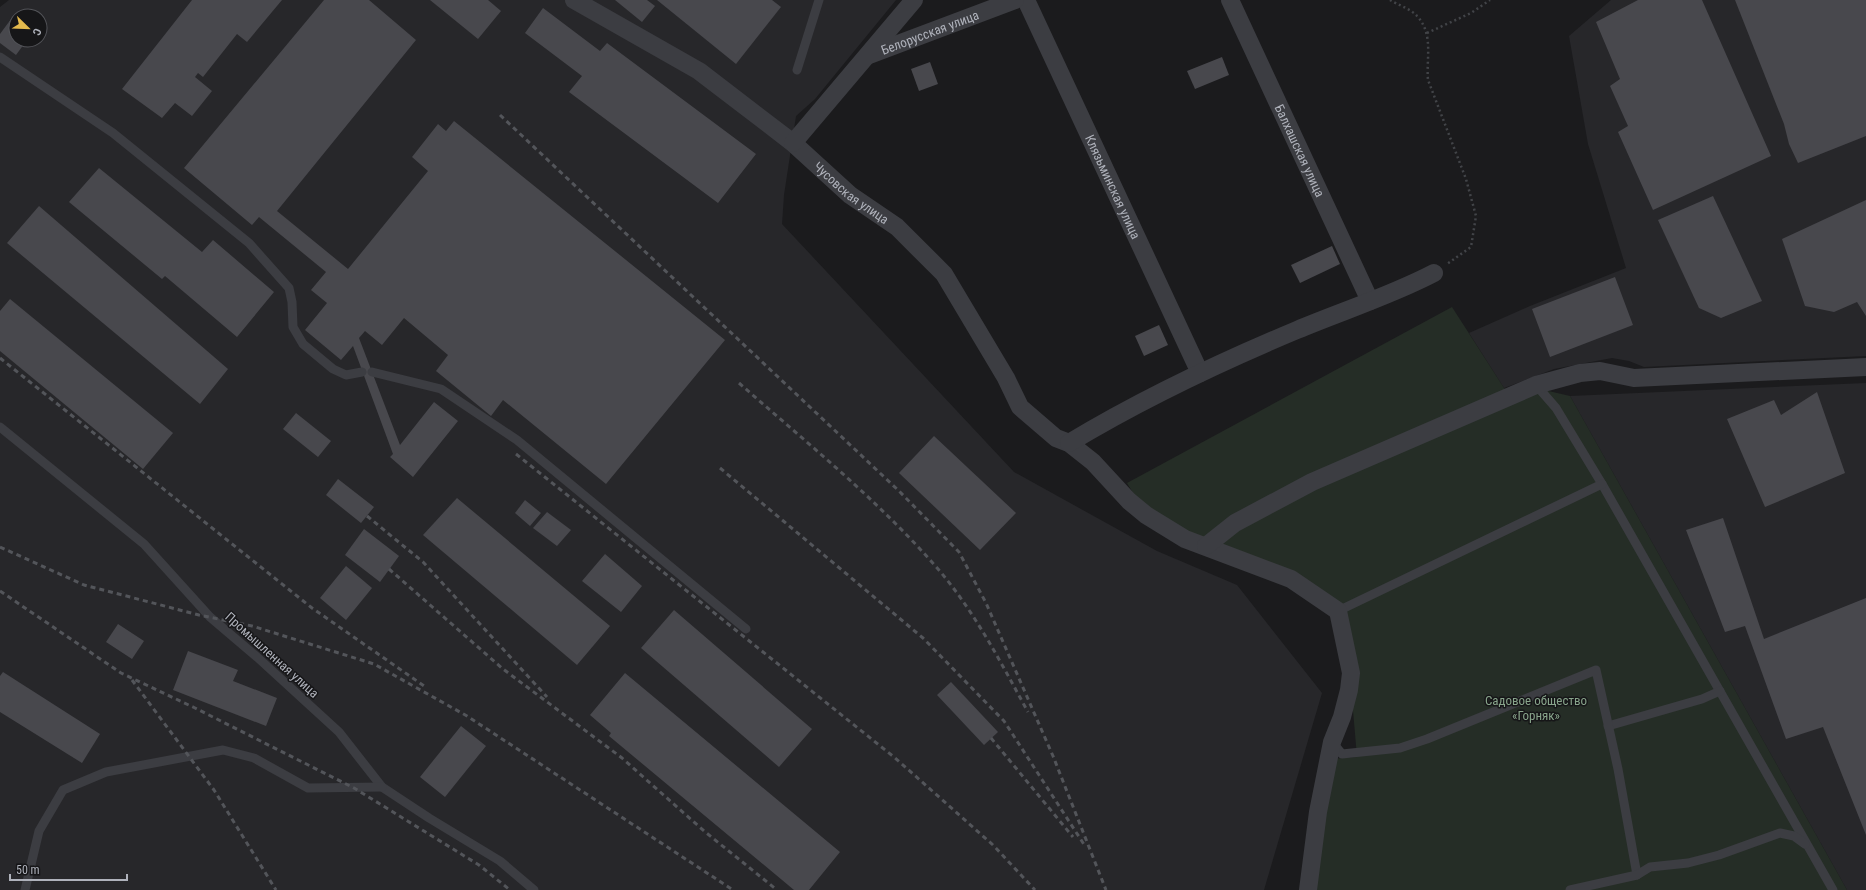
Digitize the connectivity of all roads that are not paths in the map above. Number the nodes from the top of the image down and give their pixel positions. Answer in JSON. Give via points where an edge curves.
{"nodes":[{"id":1,"x":574,"y":0,"type":"edge"},
{"id":2,"x":819,"y":0,"type":"edge"},
{"id":3,"x":914,"y":0,"type":"edge"},
{"id":4,"x":1015,"y":0,"type":"edge"},
{"id":5,"x":1026,"y":0,"type":"edge"},
{"id":6,"x":1230,"y":0,"type":"edge"},
{"id":7,"x":868,"y":56,"type":"junction"},
{"id":8,"x":0,"y":57,"type":"edge"},
{"id":9,"x":797,"y":70,"type":"dead end"},
{"id":10,"x":793,"y":143,"type":"junction"},
{"id":11,"x":1434,"y":273,"type":"road end"},
{"id":12,"x":1370,"y":301,"type":"junction"},
{"id":13,"x":1866,"y":367,"type":"edge"},
{"id":14,"x":1200,"y":373,"type":"junction"},
{"id":15,"x":1536,"y":385,"type":"junction"},
{"id":16,"x":0,"y":428,"type":"edge"},
{"id":17,"x":1069,"y":443,"type":"junction"},
{"id":18,"x":1602,"y":484,"type":"junction"},
{"id":19,"x":1206,"y":546,"type":"junction"},
{"id":20,"x":1338,"y":611,"type":"junction"},
{"id":21,"x":746,"y":629,"type":"dead end"},
{"id":22,"x":1720,"y":691,"type":"junction"},
{"id":23,"x":1608,"y":726,"type":"junction"},
{"id":24,"x":1332,"y":742,"type":"junction"},
{"id":25,"x":382,"y":787,"type":"junction"},
{"id":26,"x":1808,"y":846,"type":"junction"},
{"id":27,"x":1638,"y":875,"type":"junction"},
{"id":28,"x":25,"y":890,"type":"edge"},
{"id":29,"x":534,"y":890,"type":"edge"},
{"id":30,"x":1308,"y":890,"type":"edge"},
{"id":31,"x":1570,"y":890,"type":"edge"},
{"id":32,"x":1833,"y":890,"type":"edge"}],
"edges":[{"from":1,"to":10,"type":"street","name":"Чусовская улица","via":[[699,71]]},
{"from":2,"to":9,"type":"lane"},
{"from":3,"to":7,"type":"street"},
{"from":4,"to":7,"type":"street","name":"Белорусская улица"},
{"from":5,"to":14,"type":"street","name":"Клязьминская улица"},
{"from":6,"to":12,"type":"street","name":"Балхашская улица"},
{"from":7,"to":10,"type":"street"},
{"from":8,"to":21,"type":"lane","via":[[113,133],[249,243],[289,288],[293,326],[303,344],[333,369],[346,374],[367,372],[441,389],[517,440]]},
{"from":10,"to":17,"type":"street","name":"Чусовская улица","via":[[850,195],[897,227],[944,274],[1006,378],[1020,407],[1056,438]]},
{"from":11,"to":12,"type":"street"},
{"from":12,"to":14,"type":"street"},
{"from":13,"to":15,"type":"street","via":[[1634,378],[1600,371],[1580,373]]},
{"from":14,"to":17,"type":"street","via":[[1114,416]]},
{"from":15,"to":18,"type":"lane","via":[[1556,408]]},
{"from":15,"to":19,"type":"street","via":[[1312,482],[1235,523]]},
{"from":16,"to":25,"type":"lane","name":"Промышленная улица","via":[[144,544],[210,617],[339,732]]},
{"from":17,"to":19,"type":"street","name":"Чусовская улица","via":[[1093,462],[1146,516],[1185,539]]},
{"from":18,"to":20,"type":"lane"},
{"from":18,"to":22,"type":"lane"},
{"from":19,"to":20,"type":"street","name":"Чусовская улица","via":[[1291,579]]},
{"from":20,"to":24,"type":"street","via":[[1351,673],[1342,717]]},
{"from":22,"to":23,"type":"lane","via":[[1702,699]]},
{"from":22,"to":26,"type":"lane"},
{"from":23,"to":24,"type":"lane","via":[[1596,670],[1400,748],[1342,754]]},
{"from":23,"to":27,"type":"lane"},
{"from":24,"to":30,"type":"street","via":[[1318,812]]},
{"from":25,"to":28,"type":"lane","via":[[308,788],[254,758],[223,750],[106,772],[63,790],[39,831]]},
{"from":25,"to":29,"type":"lane","name":"Промышленная улица","via":[[500,861]]},
{"from":26,"to":27,"type":"lane","via":[[1794,836],[1780,834],[1688,863],[1650,867]]},
{"from":26,"to":32,"type":"lane"},
{"from":27,"to":31,"type":"lane"}]}
